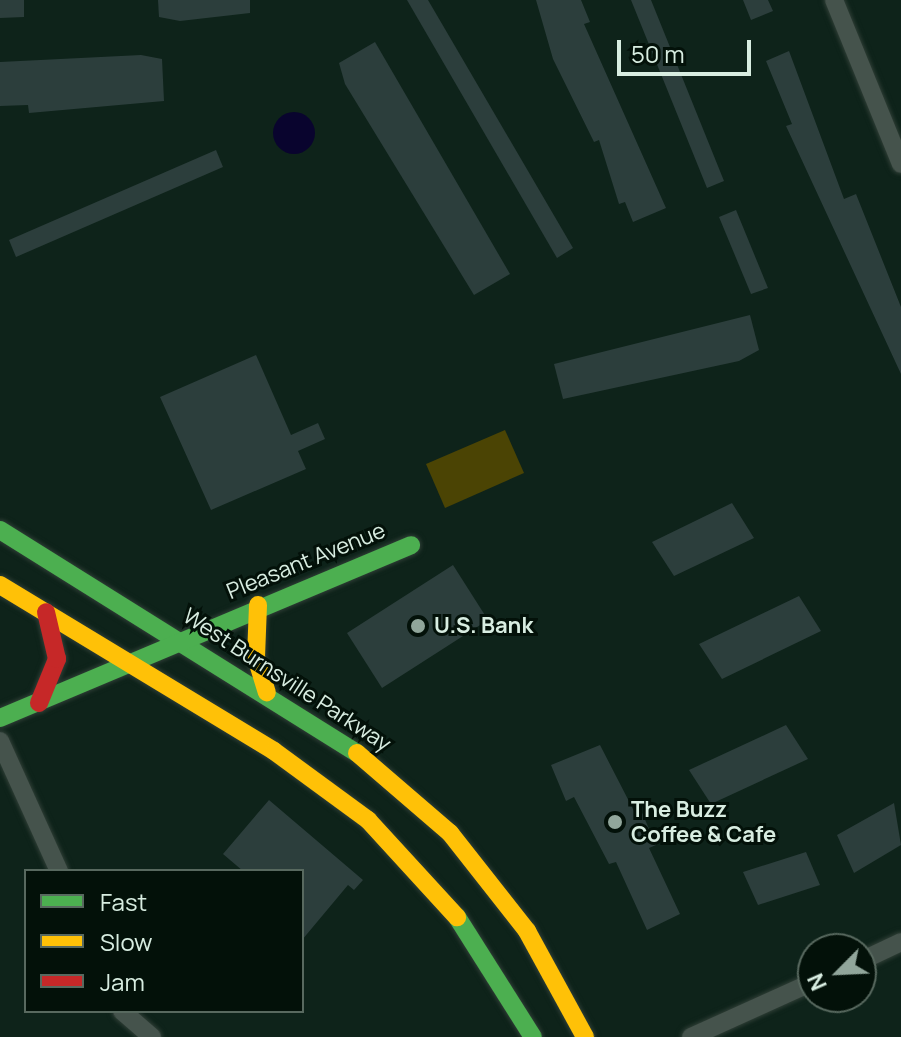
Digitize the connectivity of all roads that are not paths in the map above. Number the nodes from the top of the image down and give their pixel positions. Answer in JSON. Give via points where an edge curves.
{"nodes":[{"id":1,"x":834,"y":0,"type":"edge"},
{"id":2,"x":901,"y":164,"type":"edge"},
{"id":3,"x":0,"y":530,"type":"edge"},
{"id":4,"x":411,"y":545,"type":"dead end"},
{"id":5,"x":0,"y":585,"type":"edge"},
{"id":6,"x":258,"y":605,"type":"junction"},
{"id":7,"x":46,"y":612,"type":"junction"},
{"id":8,"x":183,"y":640,"type":"junction"},
{"id":9,"x":130,"y":663,"type":"junction"},
{"id":10,"x":267,"y":692,"type":"junction"},
{"id":11,"x":39,"y":703,"type":"junction"},
{"id":12,"x":0,"y":718,"type":"edge"},
{"id":13,"x":0,"y":741,"type":"edge"},
{"id":14,"x":58,"y":869,"type":"edge"},
{"id":15,"x":901,"y":942,"type":"edge"},
{"id":16,"x":877,"y":953,"type":"edge"},
{"id":17,"x":797,"y":989,"type":"edge"},
{"id":18,"x":124,"y":1013,"type":"edge"},
{"id":19,"x":152,"y":1037,"type":"edge"},
{"id":20,"x":533,"y":1037,"type":"edge"},
{"id":21,"x":585,"y":1037,"type":"edge"},
{"id":22,"x":691,"y":1037,"type":"edge"}],
"edges":[{"from":1,"to":2,"type":"street"},
{"from":3,"to":8,"type":"street","name":"West Burnsville Parkway"},
{"from":4,"to":6,"type":"street","name":"Pleasant Avenue"},
{"from":5,"to":7,"type":"street"},
{"from":6,"to":8,"type":"street","name":"Pleasant Avenue"},
{"from":6,"to":10,"type":"street","via":[[256,657]]},
{"from":7,"to":9,"type":"street"},
{"from":7,"to":11,"type":"street","via":[[57,659]]},
{"from":8,"to":9,"type":"street","name":"Pleasant Avenue"},
{"from":8,"to":10,"type":"street","name":"West Burnsville Parkway"},
{"from":9,"to":11,"type":"street","name":"Pleasant Avenue"},
{"from":9,"to":20,"type":"street","via":[[274,751],[368,820],[451,908]]},
{"from":10,"to":21,"type":"street","name":"West Burnsville Parkway","via":[[353,748],[450,833],[527,931]]},
{"from":11,"to":12,"type":"street","name":"Pleasant Avenue"},
{"from":13,"to":14,"type":"street"},
{"from":15,"to":16,"type":"street"},
{"from":17,"to":22,"type":"street"},
{"from":18,"to":19,"type":"street"}]}
